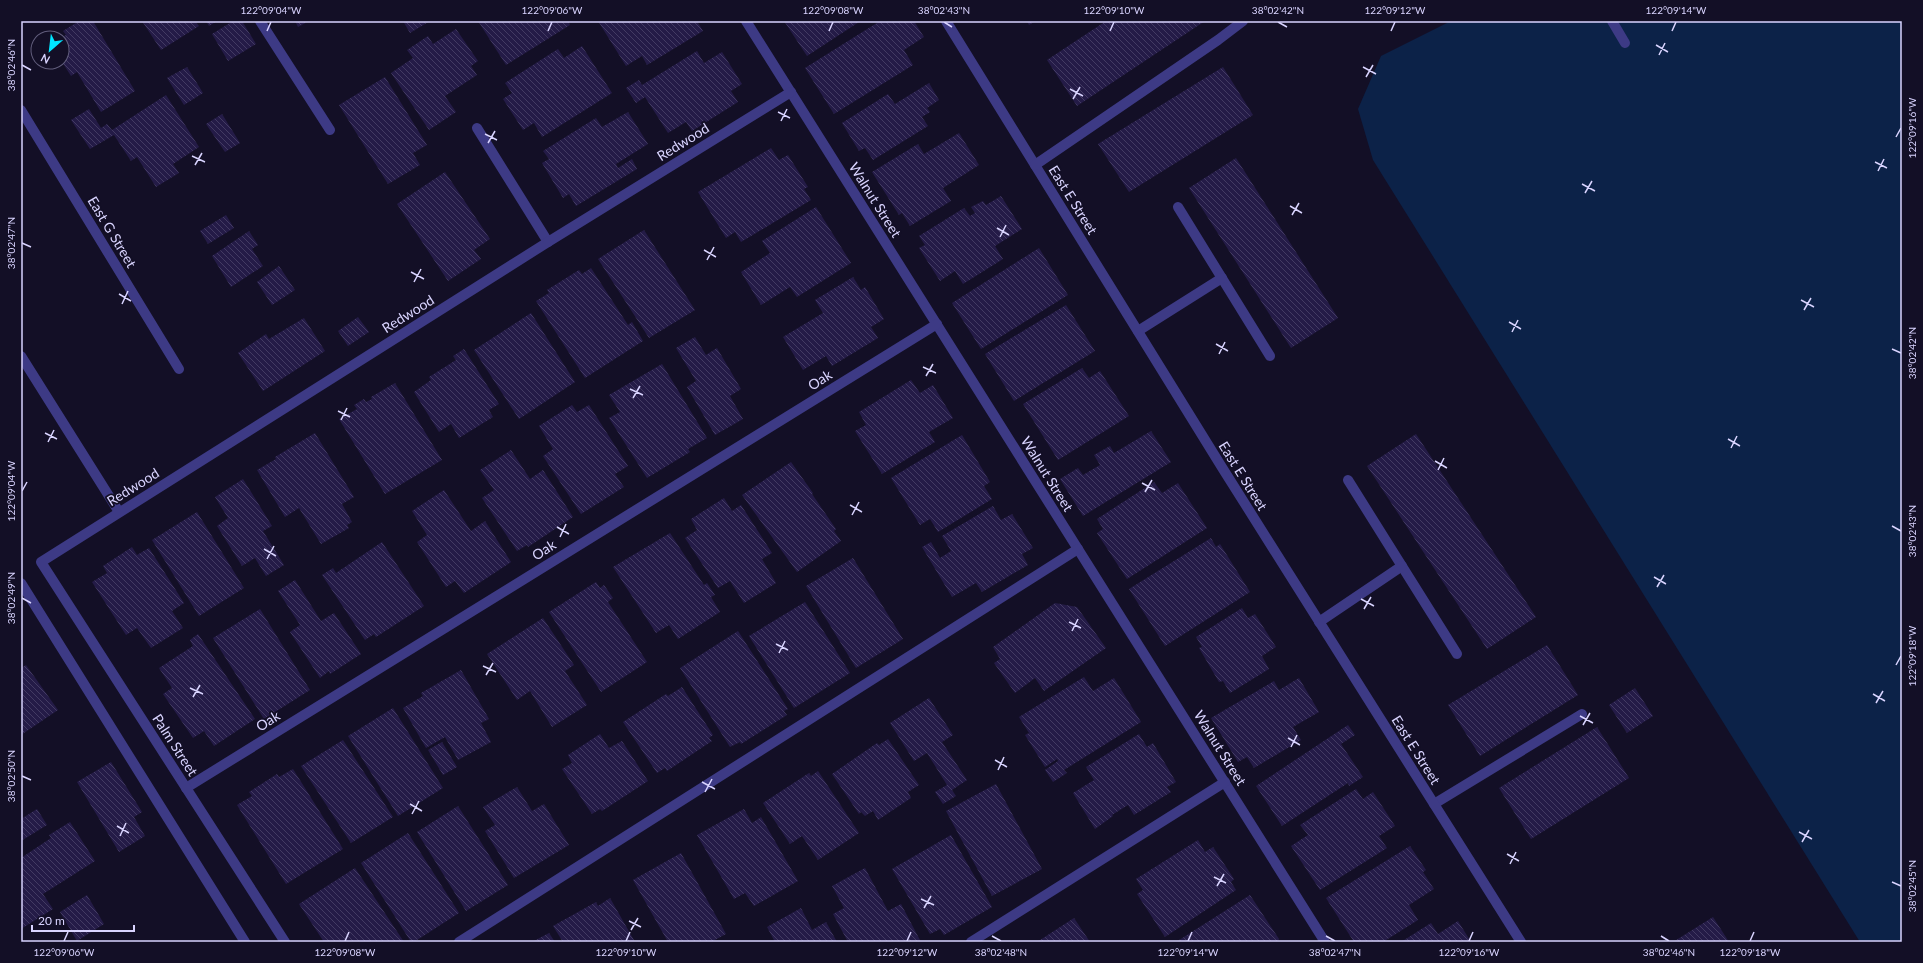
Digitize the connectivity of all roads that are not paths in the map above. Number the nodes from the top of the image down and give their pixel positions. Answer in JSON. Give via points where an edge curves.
{"nodes":[{"id":1,"x":260,"y":21,"type":"edge"},
{"id":2,"x":746,"y":21,"type":"edge"},
{"id":3,"x":946,"y":21,"type":"edge"},
{"id":4,"x":1243,"y":21,"type":"edge"},
{"id":5,"x":1612,"y":21,"type":"edge"},
{"id":6,"x":1626,"y":42,"type":"dead end"},
{"id":7,"x":791,"y":92,"type":"junction"},
{"id":8,"x":21,"y":110,"type":"edge"},
{"id":9,"x":477,"y":128,"type":"dead end"},
{"id":10,"x":330,"y":130,"type":"dead end"},
{"id":11,"x":1035,"y":165,"type":"junction"},
{"id":12,"x":1178,"y":207,"type":"dead end"},
{"id":13,"x":548,"y":242,"type":"junction"},
{"id":14,"x":1222,"y":278,"type":"junction"},
{"id":15,"x":937,"y":324,"type":"junction"},
{"id":16,"x":1138,"y":331,"type":"junction"},
{"id":17,"x":21,"y":356,"type":"edge"},
{"id":18,"x":1270,"y":356,"type":"dead end"},
{"id":19,"x":179,"y":369,"type":"dead end"},
{"id":20,"x":1348,"y":480,"type":"dead end"},
{"id":21,"x":119,"y":512,"type":"junction"},
{"id":22,"x":1078,"y":549,"type":"junction"},
{"id":23,"x":41,"y":562,"type":"joint"},
{"id":24,"x":1402,"y":566,"type":"junction"},
{"id":25,"x":21,"y":583,"type":"edge"},
{"id":26,"x":1319,"y":622,"type":"junction"},
{"id":27,"x":1457,"y":654,"type":"dead end"},
{"id":28,"x":1582,"y":714,"type":"dead end"},
{"id":29,"x":1225,"y":782,"type":"junction"},
{"id":30,"x":186,"y":788,"type":"junction"},
{"id":31,"x":1434,"y":804,"type":"junction"},
{"id":32,"x":245,"y":942,"type":"edge"},
{"id":33,"x":285,"y":942,"type":"edge"},
{"id":34,"x":459,"y":942,"type":"edge"},
{"id":35,"x":971,"y":942,"type":"edge"},
{"id":36,"x":1325,"y":942,"type":"edge"},
{"id":37,"x":1522,"y":942,"type":"edge"}],
"edges":[{"from":1,"to":10,"type":"street"},
{"from":2,"to":7,"type":"street","name":"Walnut Street"},
{"from":3,"to":11,"type":"street","name":"East E Street"},
{"from":4,"to":11,"type":"street"},
{"from":5,"to":6,"type":"street"},
{"from":7,"to":13,"type":"street","name":"Redwood"},
{"from":7,"to":15,"type":"street","name":"Walnut Street"},
{"from":8,"to":19,"type":"street","name":"East G Street"},
{"from":9,"to":13,"type":"street"},
{"from":11,"to":16,"type":"street","name":"East E Street"},
{"from":12,"to":14,"type":"street"},
{"from":13,"to":21,"type":"street","name":"Redwood"},
{"from":14,"to":16,"type":"street"},
{"from":14,"to":18,"type":"street"},
{"from":15,"to":22,"type":"street","name":"Walnut Street"},
{"from":15,"to":30,"type":"street","name":"Oak"},
{"from":16,"to":26,"type":"street","name":"East E Street"},
{"from":17,"to":21,"type":"street"},
{"from":20,"to":24,"type":"street"},
{"from":21,"to":23,"type":"street","name":"Redwood"},
{"from":22,"to":29,"type":"street","name":"Walnut Street"},
{"from":22,"to":34,"type":"street"},
{"from":23,"to":30,"type":"street","name":"Palm Street"},
{"from":24,"to":26,"type":"street"},
{"from":24,"to":27,"type":"street"},
{"from":25,"to":32,"type":"street"},
{"from":26,"to":31,"type":"street","name":"East E Street"},
{"from":28,"to":31,"type":"street"},
{"from":29,"to":35,"type":"street"},
{"from":29,"to":36,"type":"street","name":"Walnut Street"},
{"from":30,"to":33,"type":"street","name":"Palm Street"},
{"from":31,"to":37,"type":"street","name":"East E Street"}]}
